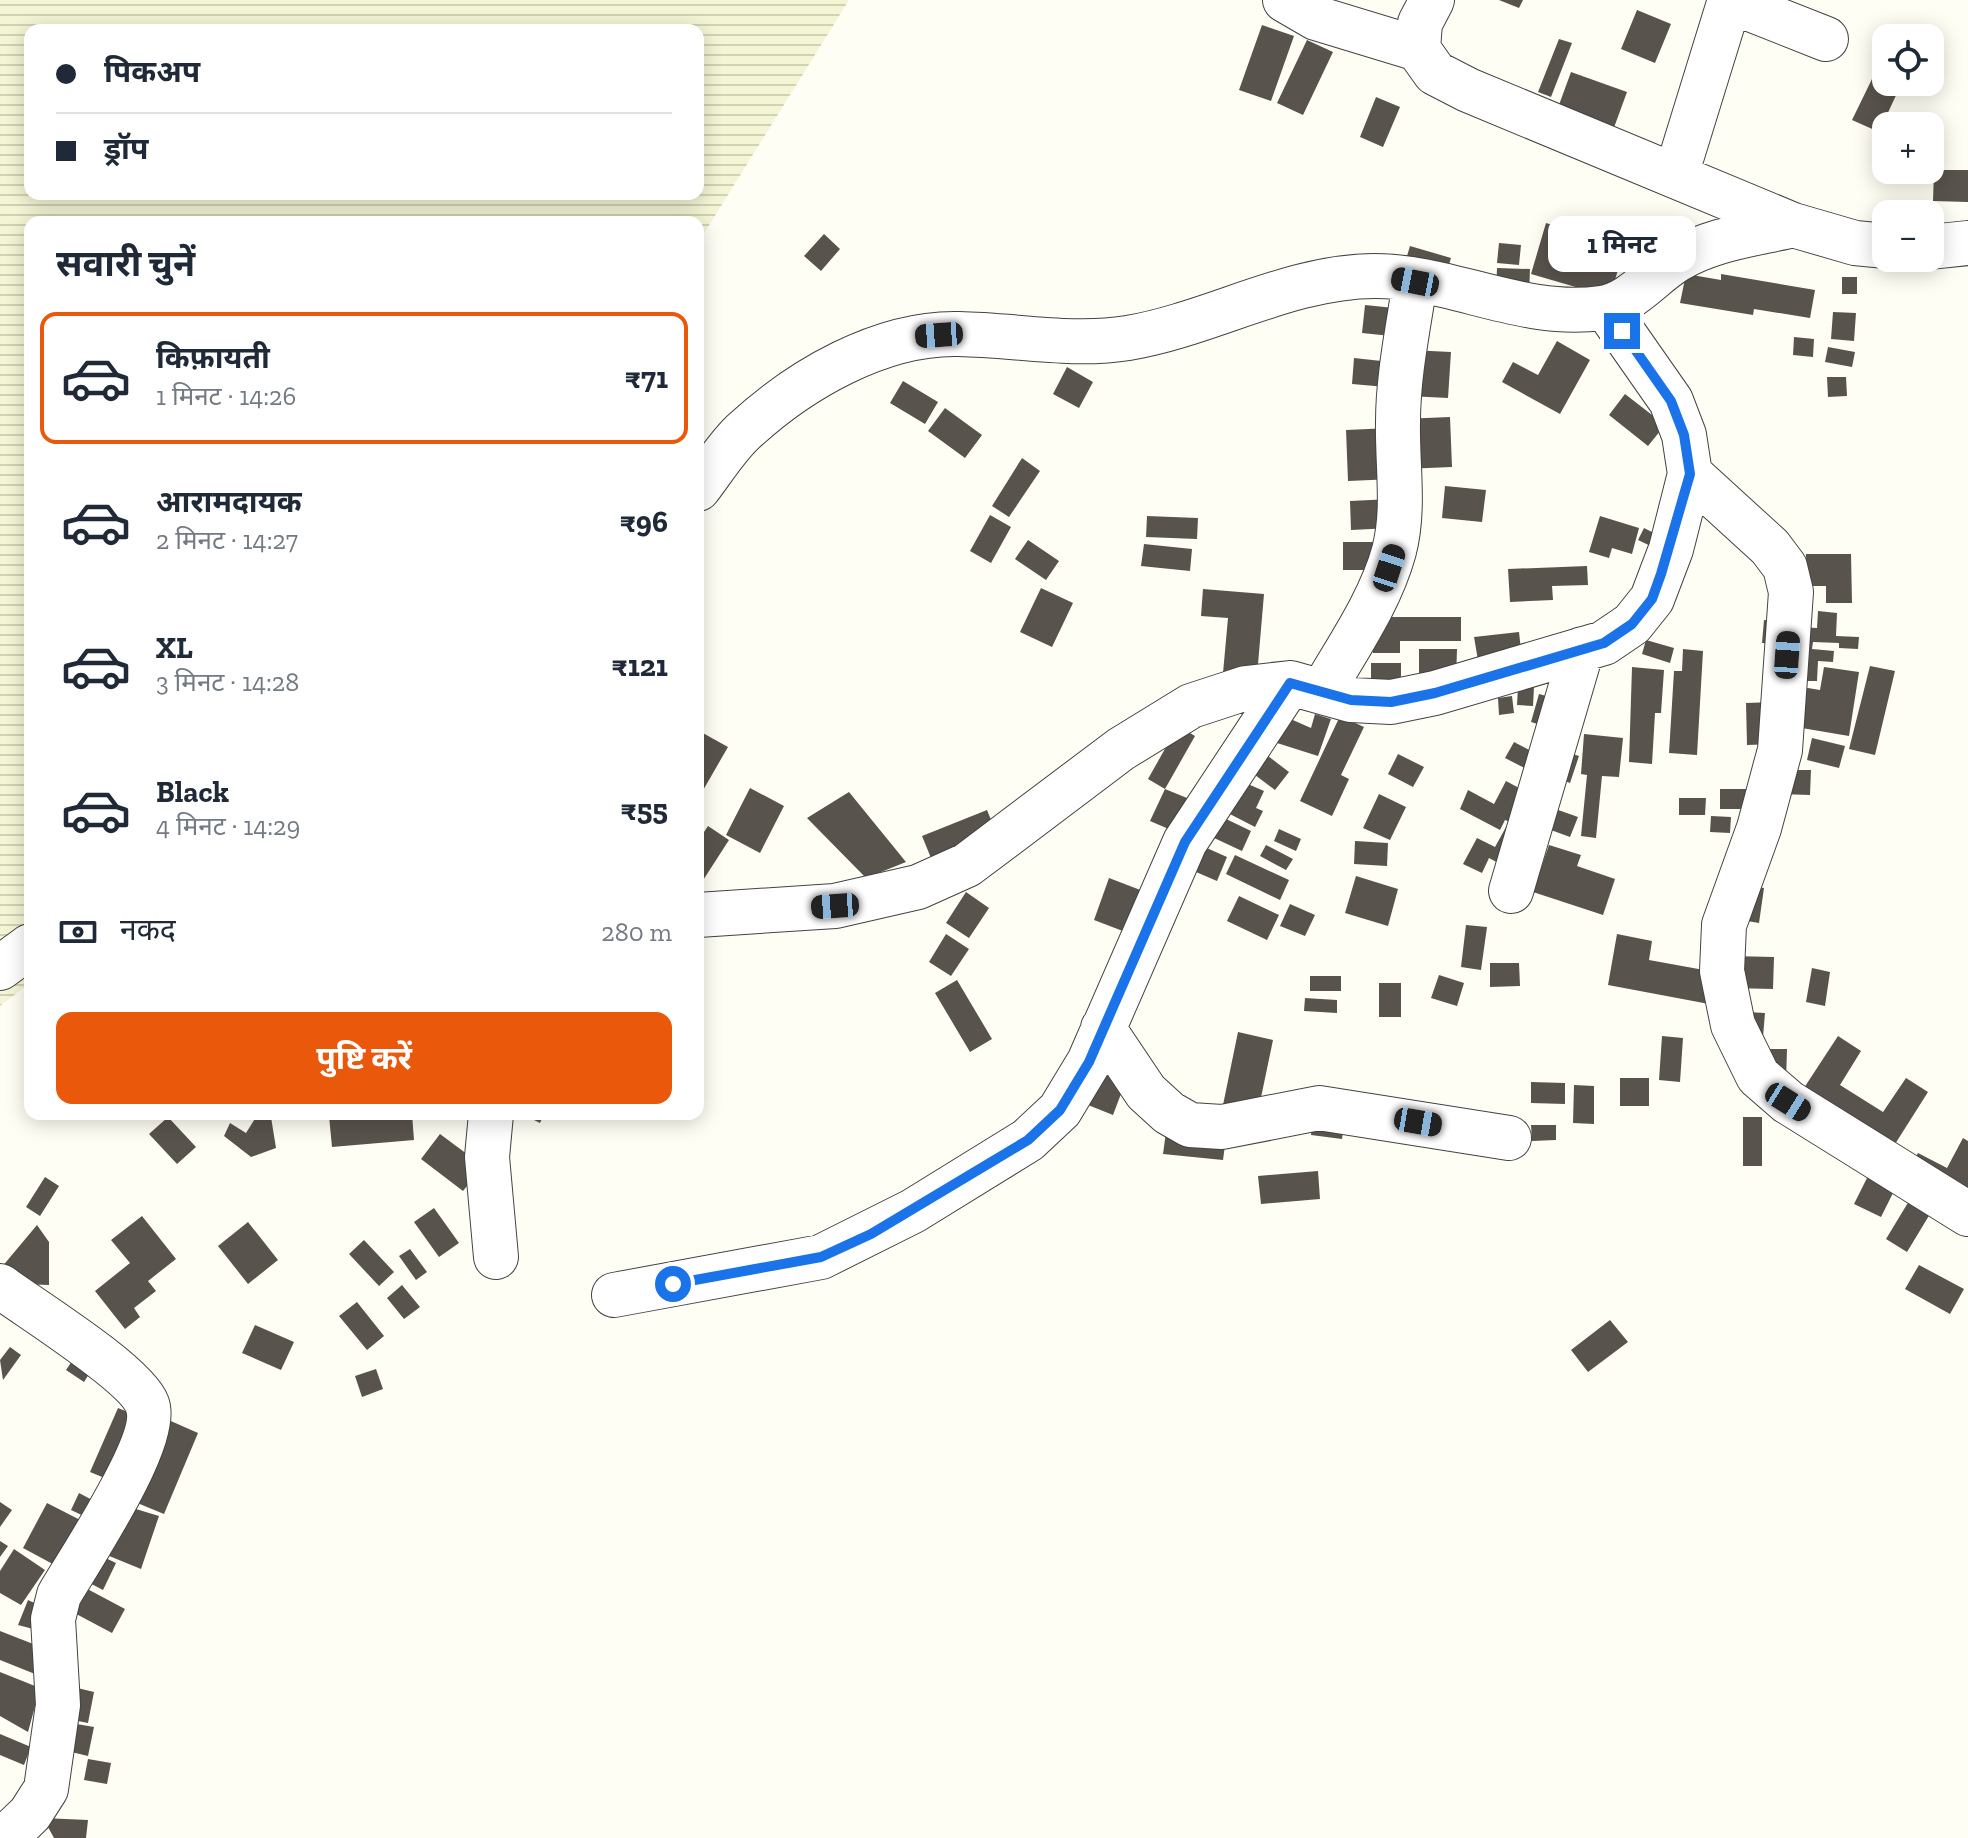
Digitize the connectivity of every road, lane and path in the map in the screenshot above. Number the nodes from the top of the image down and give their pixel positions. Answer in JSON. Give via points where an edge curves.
{"nodes":[{"id":1,"x":1285,"y":0,"type":"edge"},
{"id":2,"x":1432,"y":0,"type":"edge"},
{"id":3,"x":1730,"y":0,"type":"edge"},
{"id":4,"x":1826,"y":39,"type":"dead end"},
{"id":5,"x":1418,"y":49,"type":"junction"},
{"id":6,"x":1676,"y":175,"type":"junction"},
{"id":7,"x":1793,"y":225,"type":"junction"},
{"id":8,"x":1968,"y":243,"type":"edge"},
{"id":9,"x":1872,"y":245,"type":"edge"},
{"id":10,"x":1944,"y":246,"type":"edge"},
{"id":11,"x":1415,"y":282,"type":"junction"},
{"id":12,"x":1619,"y":301,"type":"junction"},
{"id":13,"x":1690,"y":474,"type":"junction"},
{"id":14,"x":704,"y":481,"type":"edge"},
{"id":15,"x":1582,"y":649,"type":"junction"},
{"id":16,"x":1306,"y":688,"type":"junction"},
{"id":17,"x":1511,"y":891,"type":"dead end"},
{"id":18,"x":704,"y":915,"type":"edge"},
{"id":19,"x":24,"y":950,"type":"edge"},
{"id":20,"x":0,"y":968,"type":"edge"},
{"id":21,"x":1103,"y":1028,"type":"junction"},
{"id":22,"x":490,"y":1120,"type":"edge"},
{"id":23,"x":1509,"y":1138,"type":"dead end"},
{"id":24,"x":1968,"y":1214,"type":"edge"},
{"id":25,"x":496,"y":1257,"type":"dead end"},
{"id":26,"x":0,"y":1286,"type":"edge"},
{"id":27,"x":614,"y":1295,"type":"dead end"},
{"id":28,"x":5,"y":1838,"type":"edge"}],
"edges":[{"from":1,"to":5,"type":"street","via":[[1316,18]]},
{"from":2,"to":5,"type":"street","via":[[1420,23]]},
{"from":3,"to":4,"type":"street"},
{"from":3,"to":6,"type":"street"},
{"from":5,"to":6,"type":"street","via":[[1435,73],[1468,90]]},
{"from":6,"to":7,"type":"street"},
{"from":7,"to":9,"type":"street"},
{"from":7,"to":12,"type":"street","via":[[1708,245]]},
{"from":8,"to":10,"type":"street"},
{"from":11,"to":12,"type":"street","via":[[1569,311]]},
{"from":11,"to":14,"type":"street","via":[[1376,276],[1330,279],[1127,338],[1049,340],[957,333],[896,343],[828,371],[787,397],[741,433]]},
{"from":11,"to":16,"type":"street","via":[[1401,377],[1401,511],[1395,549],[1382,587]]},
{"from":12,"to":13,"type":"street","via":[[1671,401],[1684,435]]},
{"from":13,"to":15,"type":"street","via":[[1652,599],[1632,624],[1604,643]]},
{"from":13,"to":24,"type":"street","via":[[1770,547],[1785,567],[1791,592],[1780,750],[1724,925],[1722,971],[1733,1025],[1758,1076],[1788,1102]]},
{"from":15,"to":16,"type":"street","via":[[1391,702],[1351,700]]},
{"from":15,"to":17,"type":"street"},
{"from":16,"to":18,"type":"street","via":[[1246,688],[1191,706],[1121,749],[967,865],[918,887],[835,906]]},
{"from":16,"to":21,"type":"street","via":[[1185,842]]},
{"from":19,"to":20,"type":"street"},
{"from":21,"to":23,"type":"street","via":[[1146,1092],[1190,1125],[1222,1127],[1319,1108]]},
{"from":21,"to":27,"type":"street","via":[[1060,1110],[1028,1140],[871,1234],[821,1257]]},
{"from":22,"to":25,"type":"street","via":[[487,1157]]},
{"from":26,"to":28,"type":"street","via":[[115,1369],[146,1401],[150,1415],[141,1452],[59,1595],[53,1619],[58,1705],[46,1789]]}]}
